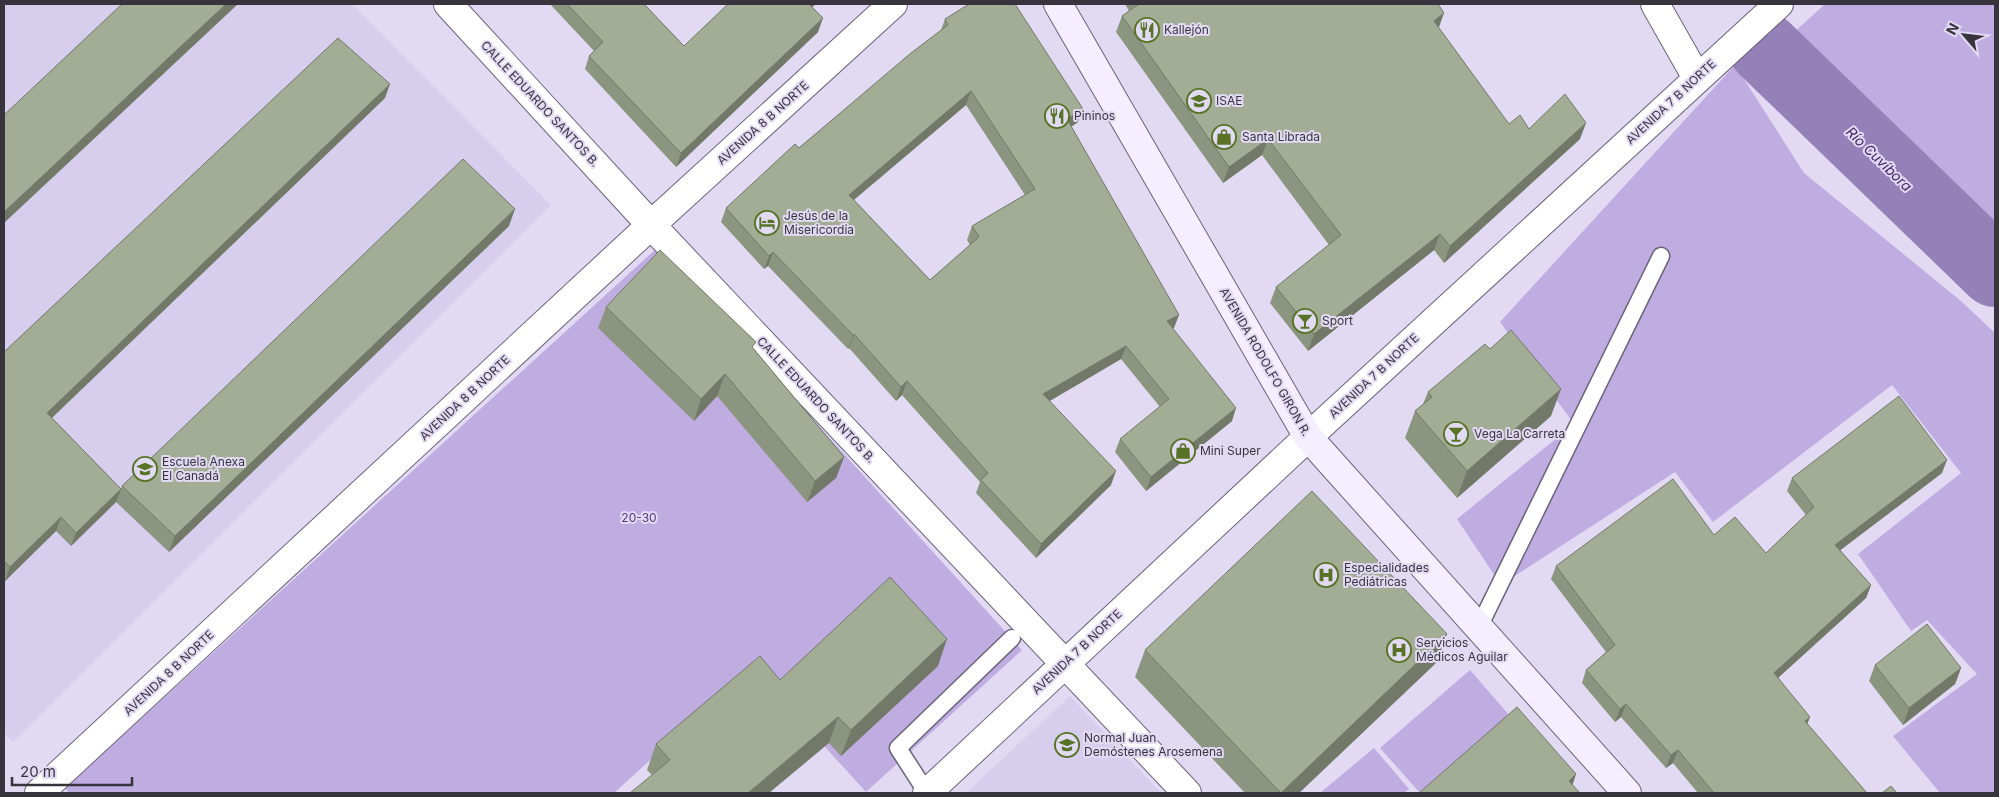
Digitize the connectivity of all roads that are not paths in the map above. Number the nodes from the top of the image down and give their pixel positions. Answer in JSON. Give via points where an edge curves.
{"nodes":[{"id":1,"x":448,"y":4,"type":"edge"},
{"id":2,"x":893,"y":4,"type":"edge"},
{"id":3,"x":1058,"y":4,"type":"edge"},
{"id":4,"x":1655,"y":4,"type":"edge"},
{"id":5,"x":1779,"y":4,"type":"edge"},
{"id":6,"x":1697,"y":78,"type":"junction"},
{"id":7,"x":651,"y":225,"type":"junction"},
{"id":8,"x":1661,"y":256,"type":"dead end"},
{"id":9,"x":1308,"y":437,"type":"junction"},
{"id":10,"x":1478,"y":629,"type":"junction"},
{"id":11,"x":1012,"y":638,"type":"dead end"},
{"id":12,"x":1064,"y":664,"type":"junction"},
{"id":13,"x":39,"y":793,"type":"edge"},
{"id":14,"x":927,"y":793,"type":"edge"},
{"id":15,"x":1187,"y":793,"type":"edge"},
{"id":16,"x":1627,"y":793,"type":"edge"}],
"edges":[{"from":1,"to":7,"type":"street","name":"CALLE EDUARDO SANTOS B."},
{"from":2,"to":7,"type":"street","name":"AVENIDA 8 B NORTE"},
{"from":3,"to":9,"type":"main road","name":"AVENIDA RODOLFO GIRON R."},
{"from":4,"to":6,"type":"street"},
{"from":5,"to":6,"type":"street","name":"AVENIDA 7 B NORTE"},
{"from":6,"to":9,"type":"street","name":"AVENIDA 7 B NORTE"},
{"from":7,"to":12,"type":"street","name":"CALLE EDUARDO SANTOS B."},
{"from":7,"to":13,"type":"street","name":"AVENIDA 8 B NORTE"},
{"from":8,"to":10,"type":"lane"},
{"from":9,"to":10,"type":"main road","name":"AVENIDA RODOLFO GIRON R."},
{"from":9,"to":12,"type":"street","name":"AVENIDA 7 B NORTE"},
{"from":10,"to":16,"type":"main road","name":"AVENIDA RODOLFO GIRON R."},
{"from":11,"to":14,"type":"lane","via":[[898,748]]},
{"from":12,"to":14,"type":"street","name":"AVENIDA 7 B NORTE"},
{"from":12,"to":15,"type":"street","name":"CALLE EDUARDO SANTOS B."}]}
